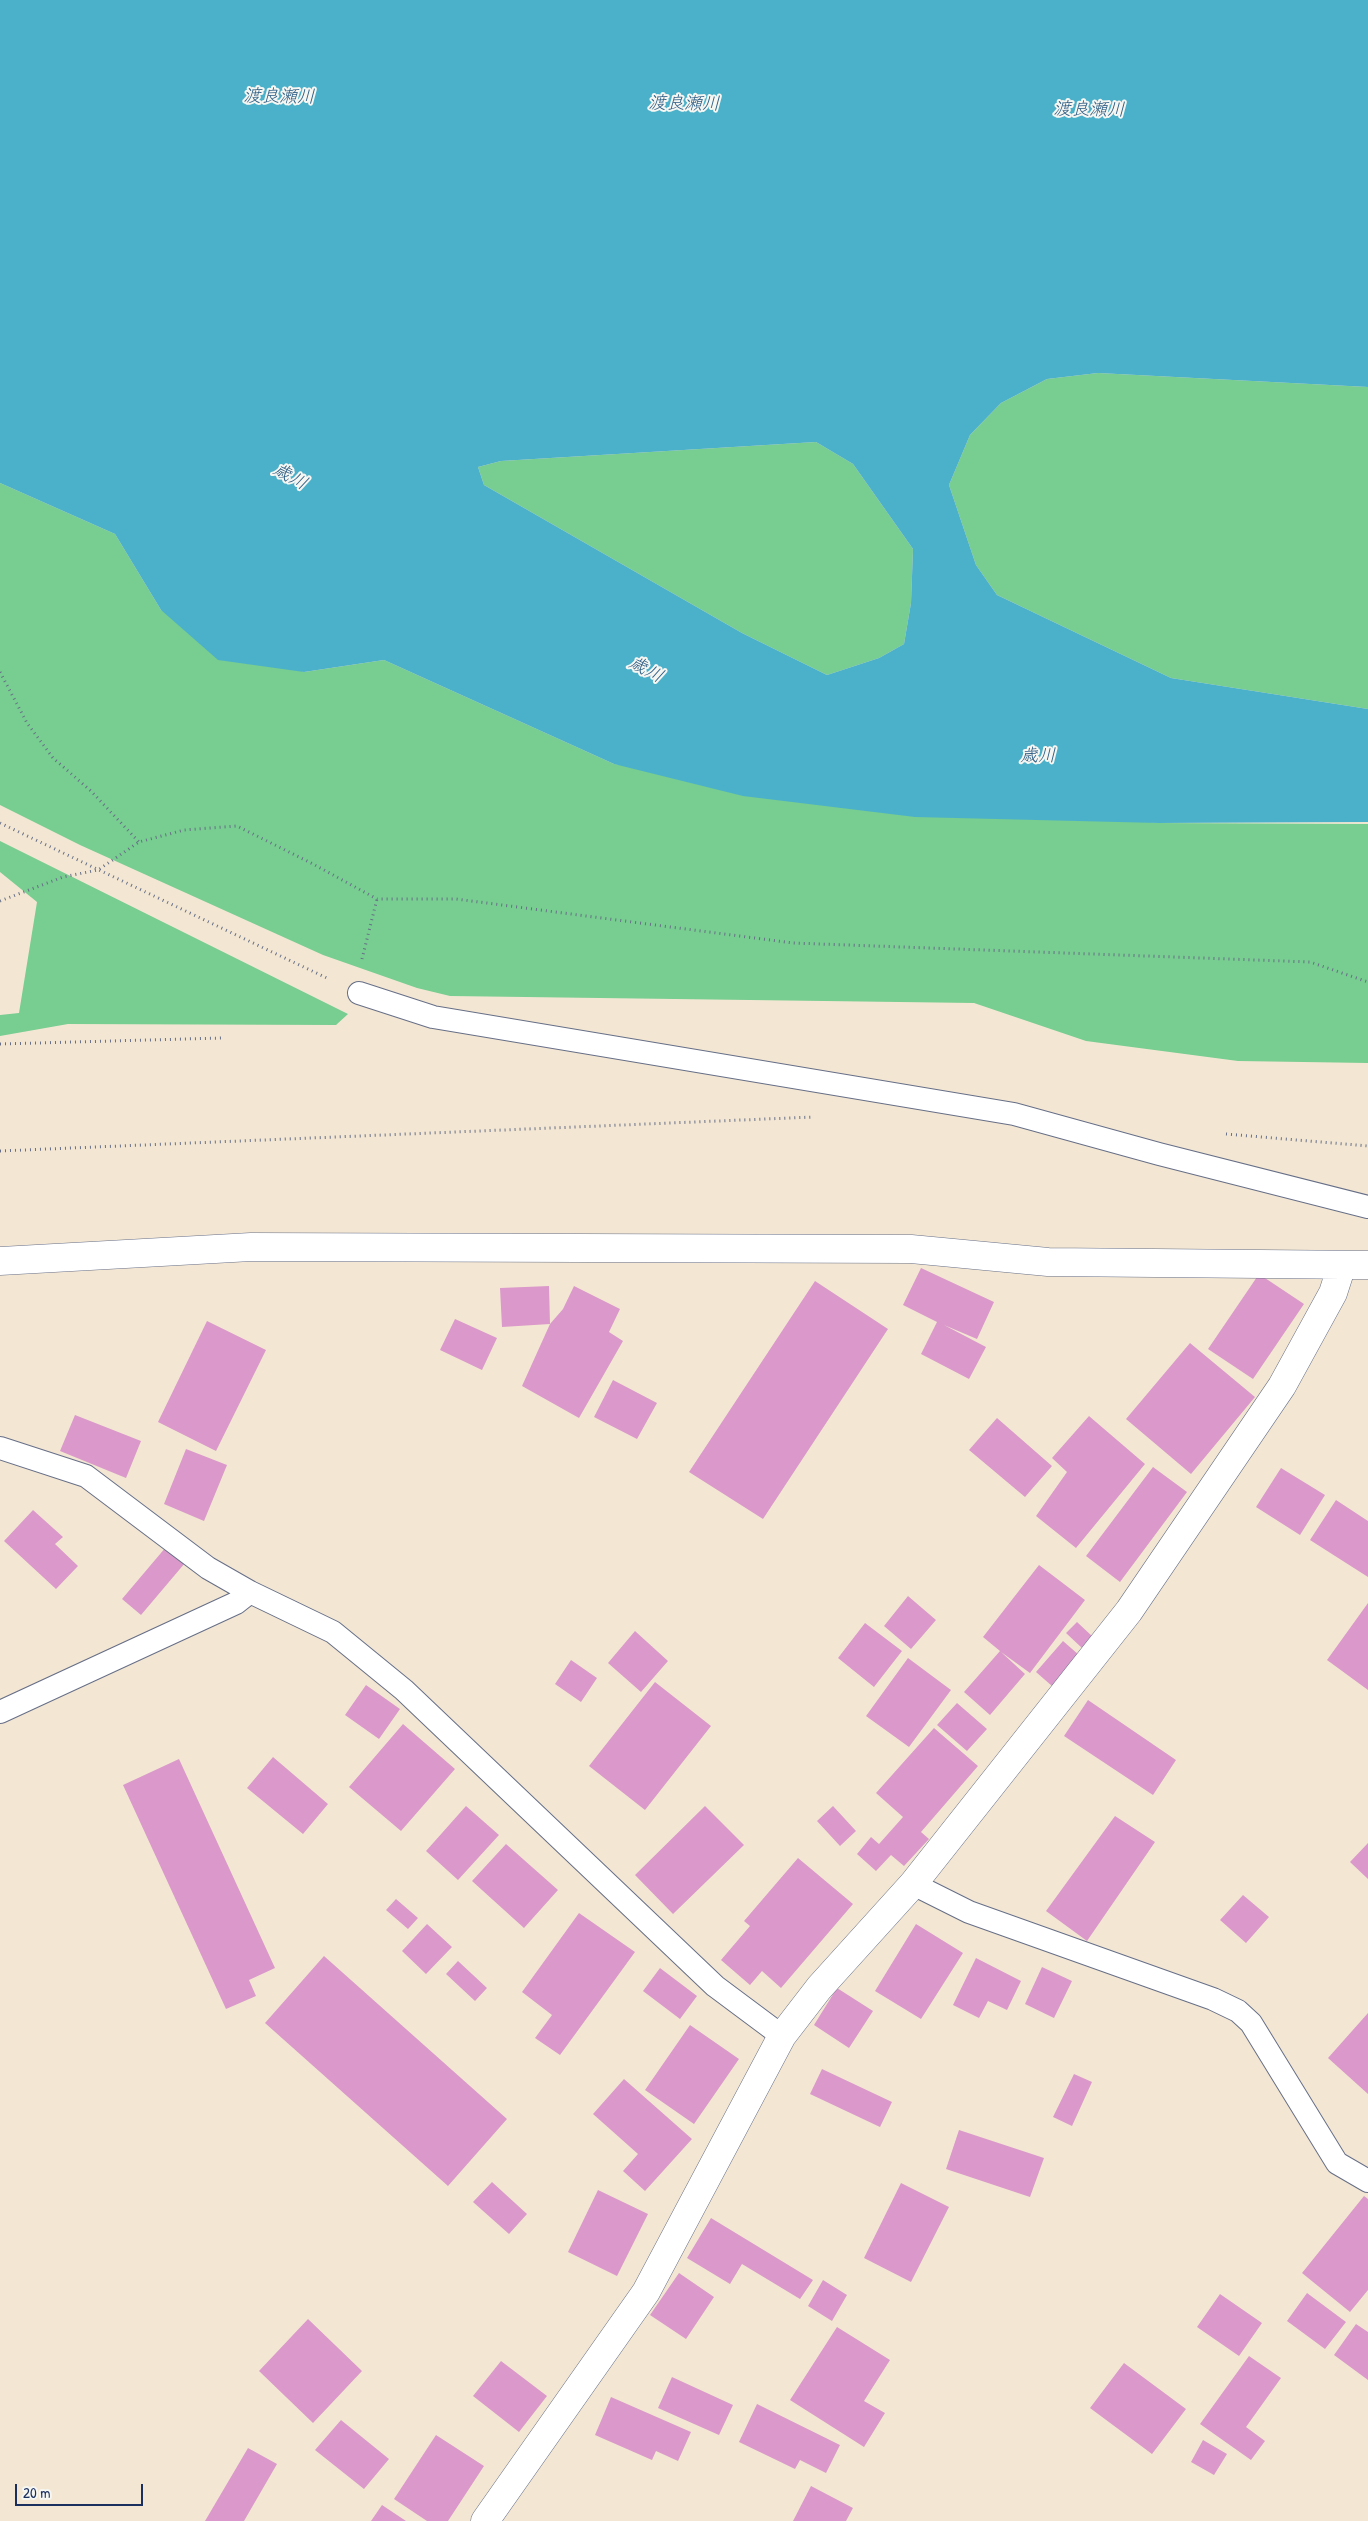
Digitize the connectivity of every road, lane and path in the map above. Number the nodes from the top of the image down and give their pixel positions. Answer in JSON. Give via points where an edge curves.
{"nodes":[{"id":1,"x":0,"y":672,"type":"edge"},
{"id":2,"x":0,"y":823,"type":"edge"},
{"id":3,"x":139,"y":842,"type":"junction"},
{"id":4,"x":98,"y":870,"type":"junction"},
{"id":5,"x":377,"y":899,"type":"junction"},
{"id":6,"x":0,"y":901,"type":"edge"},
{"id":7,"x":1368,"y":982,"type":"edge"},
{"id":8,"x":359,"y":993,"type":"junction"},
{"id":9,"x":222,"y":1038,"type":"dead end"},
{"id":10,"x":0,"y":1044,"type":"edge"},
{"id":11,"x":815,"y":1117,"type":"dead end"},
{"id":12,"x":0,"y":1151,"type":"edge"},
{"id":13,"x":1368,"y":1207,"type":"edge"},
{"id":14,"x":0,"y":1261,"type":"edge"},
{"id":15,"x":1355,"y":1265,"type":"edge"},
{"id":16,"x":0,"y":1448,"type":"edge"},
{"id":17,"x":250,"y":1592,"type":"junction"},
{"id":18,"x":0,"y":1712,"type":"edge"},
{"id":19,"x":913,"y":1884,"type":"junction"},
{"id":20,"x":782,"y":2036,"type":"junction"},
{"id":21,"x":1368,"y":2181,"type":"edge"},
{"id":22,"x":484,"y":2521,"type":"edge"}],
"edges":[{"from":1,"to":3,"type":"path","via":[[27,724],[53,758],[91,791]]},
{"from":2,"to":4,"type":"path"},
{"from":3,"to":4,"type":"path"},
{"from":3,"to":5,"type":"path","via":[[184,830],[237,826]]},
{"from":4,"to":6,"type":"path","via":[[63,877]]},
{"from":4,"to":8,"type":"path"},
{"from":5,"to":7,"type":"path","via":[[456,899],[793,943],[1310,962]]},
{"from":5,"to":8,"type":"path","via":[[362,957]]},
{"from":8,"to":13,"type":"lane","via":[[433,1017],[1014,1114]]},
{"from":9,"to":10,"type":"path"},
{"from":11,"to":12,"type":"path"},
{"from":14,"to":15,"type":"street","via":[[251,1247],[912,1249],[1048,1262]]},
{"from":15,"to":19,"type":"street","via":[[1333,1293],[1282,1386],[1128,1611]]},
{"from":16,"to":17,"type":"lane","via":[[86,1476],[208,1568]]},
{"from":17,"to":18,"type":"lane","via":[[236,1603]]},
{"from":17,"to":20,"type":"lane","via":[[333,1632],[404,1690],[715,1986]]},
{"from":19,"to":20,"type":"street","via":[[819,1988]]},
{"from":19,"to":21,"type":"lane","via":[[968,1912],[1213,1999],[1238,2012],[1251,2023],[1336,2163]]},
{"from":20,"to":22,"type":"street","via":[[646,2292]]}]}
